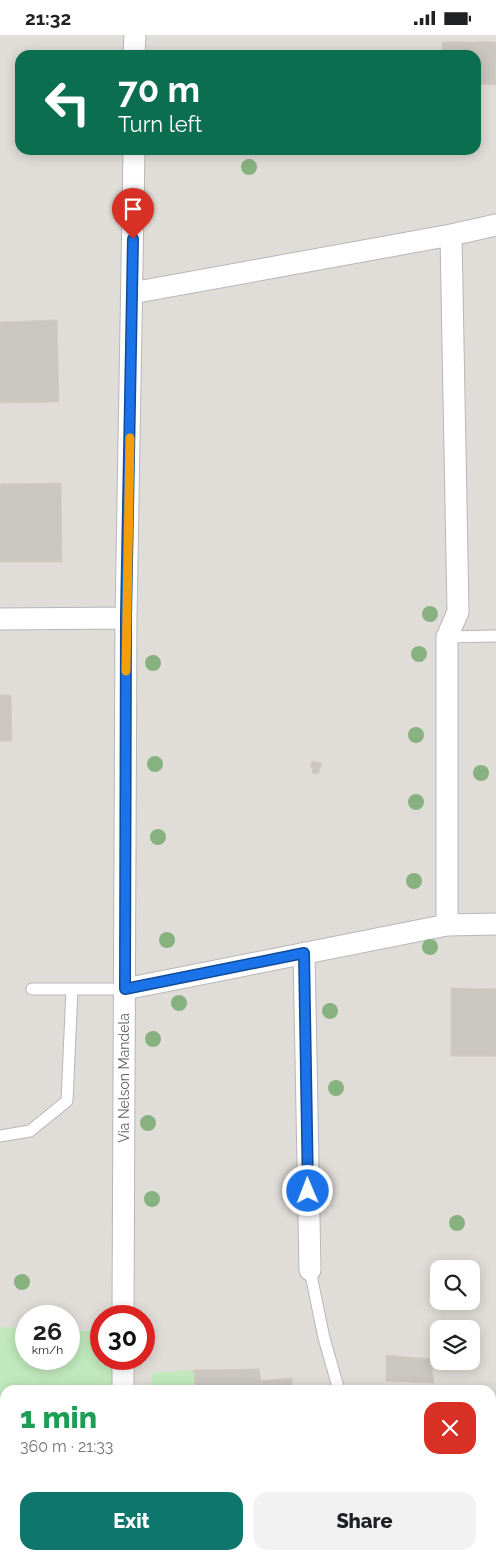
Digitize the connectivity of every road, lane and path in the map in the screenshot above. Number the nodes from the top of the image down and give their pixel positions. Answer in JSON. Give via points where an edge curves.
{"nodes":[{"id":1,"x":135,"y":35,"type":"edge"},
{"id":2,"x":134,"y":50,"type":"edge"},
{"id":3,"x":134,"y":155,"type":"edge"},
{"id":4,"x":496,"y":225,"type":"edge"},
{"id":5,"x":450,"y":235,"type":"junction"},
{"id":6,"x":132,"y":293,"type":"junction"},
{"id":7,"x":126,"y":617,"type":"junction"},
{"id":8,"x":0,"y":619,"type":"edge"},
{"id":9,"x":496,"y":636,"type":"edge"},
{"id":10,"x":447,"y":637,"type":"junction"},
{"id":11,"x":496,"y":924,"type":"edge"},
{"id":12,"x":447,"y":925,"type":"junction"},
{"id":13,"x":304,"y":953,"type":"junction"},
{"id":14,"x":32,"y":989,"type":"dead end"},
{"id":15,"x":72,"y":989,"type":"junction"},
{"id":16,"x":125,"y":989,"type":"junction"},
{"id":17,"x":0,"y":1136,"type":"edge"},
{"id":18,"x":310,"y":1270,"type":"joint"},
{"id":19,"x":123,"y":1305,"type":"edge"},
{"id":20,"x":123,"y":1370,"type":"edge"},
{"id":21,"x":123,"y":1385,"type":"edge"},
{"id":22,"x":337,"y":1385,"type":"edge"}],
"edges":[{"from":1,"to":2,"type":"street"},
{"from":3,"to":6,"type":"street","name":"Via Nelson Mandela"},
{"from":4,"to":5,"type":"street"},
{"from":5,"to":6,"type":"street"},
{"from":5,"to":10,"type":"street","via":[[458,612]]},
{"from":6,"to":7,"type":"street","name":"Via Nelson Mandela"},
{"from":7,"to":8,"type":"street"},
{"from":7,"to":16,"type":"street","name":"Via Nelson Mandela"},
{"from":9,"to":10,"type":"lane"},
{"from":10,"to":12,"type":"street"},
{"from":11,"to":12,"type":"street"},
{"from":12,"to":13,"type":"street"},
{"from":13,"to":16,"type":"street"},
{"from":13,"to":18,"type":"street"},
{"from":14,"to":15,"type":"lane"},
{"from":15,"to":16,"type":"lane"},
{"from":15,"to":17,"type":"lane","via":[[67,1101],[30,1131]]},
{"from":16,"to":19,"type":"street","name":"Via Nelson Mandela"},
{"from":18,"to":22,"type":"lane"},
{"from":20,"to":21,"type":"street"}]}
